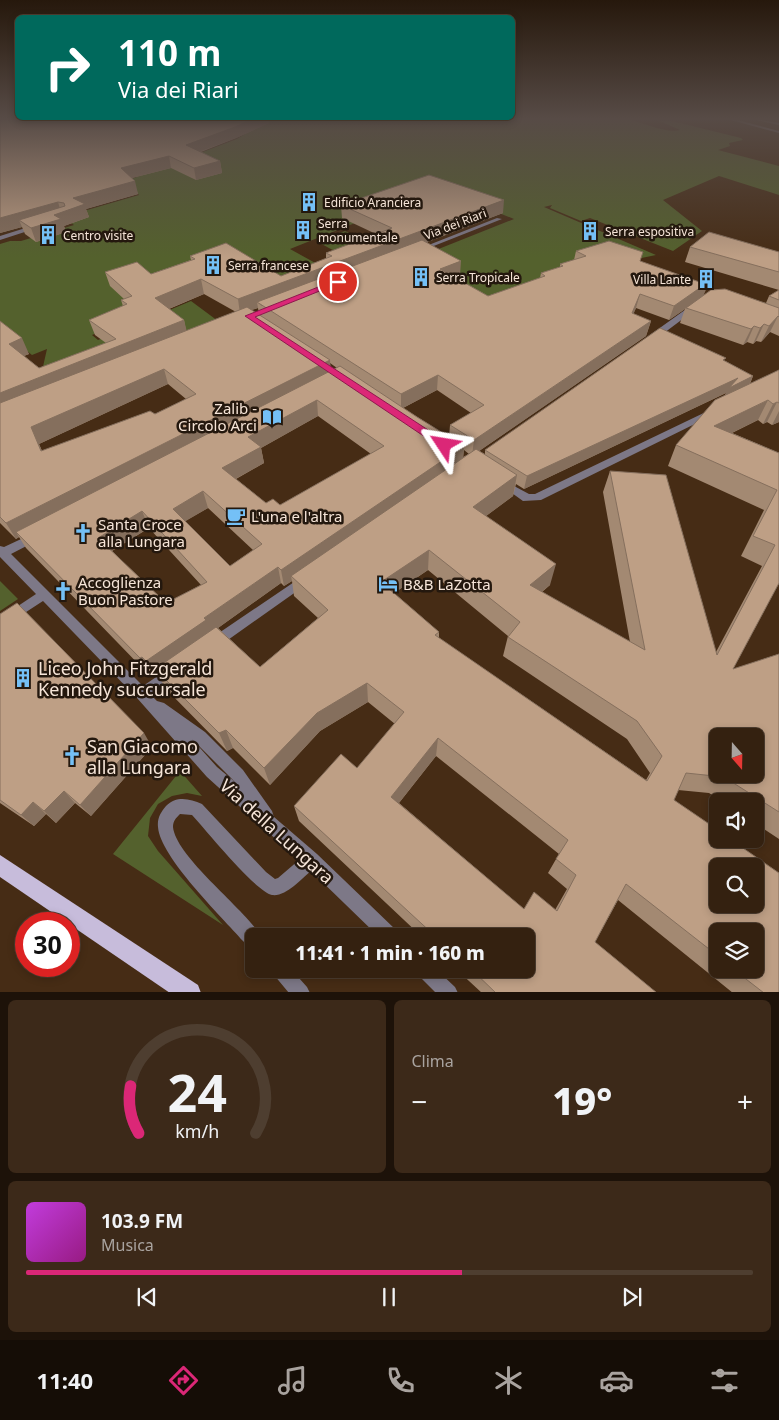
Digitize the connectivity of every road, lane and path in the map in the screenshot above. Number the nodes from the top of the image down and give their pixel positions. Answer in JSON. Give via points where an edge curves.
{"nodes":[{"id":1,"x":499,"y":219,"type":"dead end"},
{"id":2,"x":46,"y":224,"type":"edge"},
{"id":3,"x":0,"y":238,"type":"edge"},
{"id":4,"x":416,"y":251,"type":"edge"},
{"id":5,"x":700,"y":304,"type":"edge"},
{"id":6,"x":642,"y":344,"type":"edge"},
{"id":7,"x":718,"y":409,"type":"edge"},
{"id":8,"x":494,"y":477,"type":"edge"},
{"id":9,"x":46,"y":530,"type":"edge"},
{"id":10,"x":1,"y":552,"type":"edge"},
{"id":11,"x":310,"y":576,"type":"edge"},
{"id":12,"x":44,"y":595,"type":"junction"},
{"id":13,"x":0,"y":624,"type":"edge"},
{"id":14,"x":206,"y":649,"type":"edge"},
{"id":15,"x":182,"y":666,"type":"edge"},
{"id":16,"x":142,"y":694,"type":"junction"},
{"id":17,"x":310,"y":860,"type":"junction"},
{"id":18,"x":0,"y":865,"type":"edge"},
{"id":19,"x":382,"y":928,"type":"edge"},
{"id":20,"x":245,"y":930,"type":"edge"},
{"id":21,"x":288,"y":978,"type":"edge"},
{"id":22,"x":434,"y":978,"type":"edge"},
{"id":23,"x":190,"y":992,"type":"edge"},
{"id":24,"x":301,"y":992,"type":"edge"},
{"id":25,"x":449,"y":992,"type":"edge"}],
"edges":[{"from":1,"to":4,"type":"street","name":"Via dei Riari"},
{"from":2,"to":3,"type":"street"},
{"from":5,"to":6,"type":"street"},
{"from":7,"to":8,"type":"street","via":[[537,498],[527,498]]},
{"from":9,"to":10,"type":"street"},
{"from":10,"to":12,"type":"street","name":"Via della Lungara"},
{"from":11,"to":14,"type":"street"},
{"from":12,"to":13,"type":"street"},
{"from":12,"to":16,"type":"street","name":"Via della Lungara"},
{"from":15,"to":16,"type":"street"},
{"from":16,"to":17,"type":"street","name":"Via della Lungara","via":[[212,772]]},
{"from":17,"to":19,"type":"street","name":"Via della Lungara"},
{"from":17,"to":20,"type":"street","via":[[282,885],[273,887],[260,878],[197,809],[189,805],[173,809],[165,824],[179,857]]},
{"from":18,"to":23,"type":"main road"},
{"from":21,"to":24,"type":"street"},
{"from":22,"to":25,"type":"street"}]}
